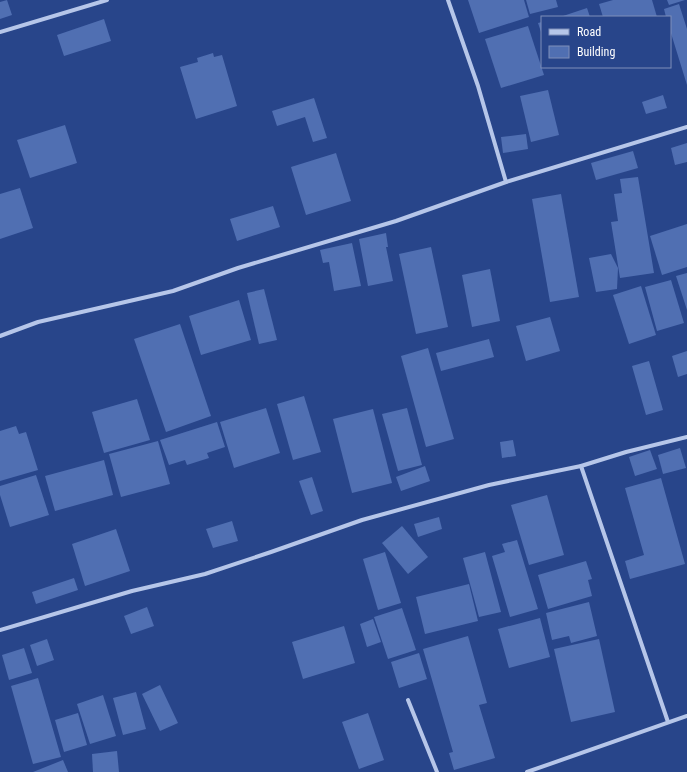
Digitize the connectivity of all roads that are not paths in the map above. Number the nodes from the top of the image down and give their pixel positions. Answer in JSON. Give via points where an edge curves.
{"nodes":[{"id":1,"x":108,"y":0,"type":"edge"},
{"id":2,"x":448,"y":0,"type":"edge"},
{"id":3,"x":0,"y":32,"type":"edge"},
{"id":4,"x":687,"y":127,"type":"edge"},
{"id":5,"x":506,"y":182,"type":"junction"},
{"id":6,"x":0,"y":336,"type":"edge"},
{"id":7,"x":687,"y":437,"type":"edge"},
{"id":8,"x":581,"y":466,"type":"junction"},
{"id":9,"x":0,"y":630,"type":"edge"},
{"id":10,"x":408,"y":700,"type":"dead end"},
{"id":11,"x":687,"y":716,"type":"edge"},
{"id":12,"x":668,"y":722,"type":"junction"},
{"id":13,"x":437,"y":772,"type":"edge"},
{"id":14,"x":527,"y":772,"type":"edge"}],
"edges":[{"from":1,"to":3,"type":"street"},
{"from":2,"to":5,"type":"street","via":[[478,86]]},
{"from":4,"to":5,"type":"street"},
{"from":5,"to":6,"type":"street","via":[[402,219],[238,268],[173,291],[38,322]]},
{"from":7,"to":8,"type":"street"},
{"from":8,"to":9,"type":"street","via":[[489,485],[362,520],[205,574],[132,591]]},
{"from":8,"to":12,"type":"street"},
{"from":10,"to":13,"type":"street"},
{"from":11,"to":12,"type":"street"},
{"from":12,"to":14,"type":"street"}]}
